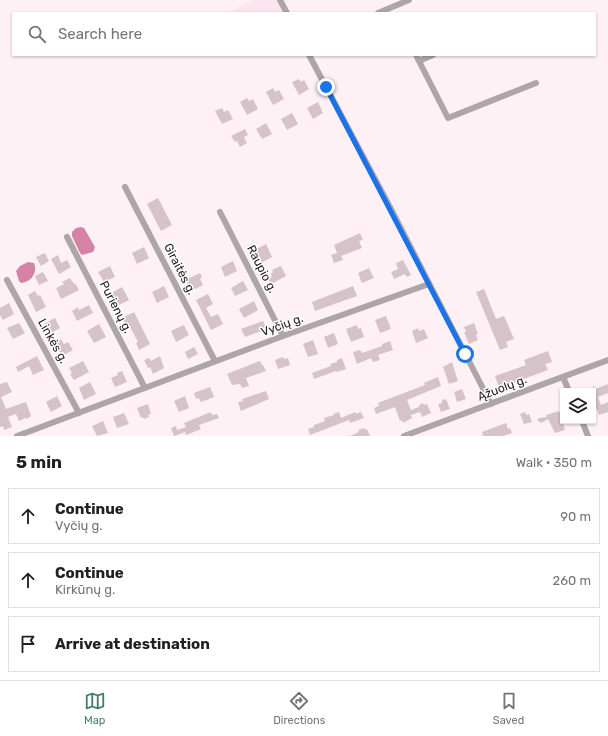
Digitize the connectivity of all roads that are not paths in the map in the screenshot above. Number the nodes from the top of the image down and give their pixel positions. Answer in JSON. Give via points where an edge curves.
{"nodes":[{"id":1,"x":280,"y":0,"type":"edge"},
{"id":2,"x":409,"y":0,"type":"edge"},
{"id":3,"x":393,"y":10,"type":"edge"},
{"id":4,"x":286,"y":12,"type":"edge"},
{"id":5,"x":383,"y":12,"type":"edge"},
{"id":6,"x":310,"y":56,"type":"edge"},
{"id":7,"x":428,"y":56,"type":"edge"},
{"id":8,"x":417,"y":58,"type":"edge"},
{"id":9,"x":536,"y":83,"type":"dead end"},
{"id":10,"x":125,"y":187,"type":"dead end"},
{"id":11,"x":220,"y":212,"type":"dead end"},
{"id":12,"x":67,"y":237,"type":"dead end"},
{"id":13,"x":7,"y":280,"type":"dead end"},
{"id":14,"x":429,"y":284,"type":"junction"},
{"id":15,"x":283,"y":336,"type":"junction"},
{"id":16,"x":608,"y":360,"type":"edge"},
{"id":17,"x":215,"y":361,"type":"junction"},
{"id":18,"x":563,"y":377,"type":"junction"},
{"id":19,"x":145,"y":388,"type":"junction"},
{"id":20,"x":568,"y":388,"type":"edge"},
{"id":21,"x":490,"y":404,"type":"junction"},
{"id":22,"x":79,"y":413,"type":"junction"},
{"id":23,"x":583,"y":424,"type":"edge"},
{"id":24,"x":17,"y":436,"type":"edge"},
{"id":25,"x":404,"y":436,"type":"edge"},
{"id":26,"x":588,"y":436,"type":"edge"}],
"edges":[{"from":1,"to":4,"type":"street"},
{"from":2,"to":3,"type":"street"},
{"from":3,"to":5,"type":"street"},
{"from":6,"to":14,"type":"street"},
{"from":7,"to":8,"type":"street"},
{"from":8,"to":9,"type":"street","via":[[448,118]]},
{"from":10,"to":17,"type":"street","name":"Giraitės g."},
{"from":11,"to":15,"type":"street","name":"Raupio g."},
{"from":12,"to":19,"type":"street","name":"Purienų g."},
{"from":13,"to":22,"type":"street","name":"Linkės g."},
{"from":14,"to":15,"type":"street","name":"Vyčių g."},
{"from":14,"to":21,"type":"street"},
{"from":15,"to":17,"type":"street","name":"Vyčių g."},
{"from":16,"to":18,"type":"street","name":"Ąžuolų g."},
{"from":17,"to":19,"type":"street","name":"Vyčių g."},
{"from":18,"to":20,"type":"street"},
{"from":18,"to":21,"type":"street","name":"Ąžuolų g."},
{"from":19,"to":22,"type":"street","name":"Vyčių g."},
{"from":21,"to":25,"type":"street","name":"Ąžuolų g."},
{"from":22,"to":24,"type":"street","name":"Vyčių g."},
{"from":23,"to":26,"type":"street"}]}
